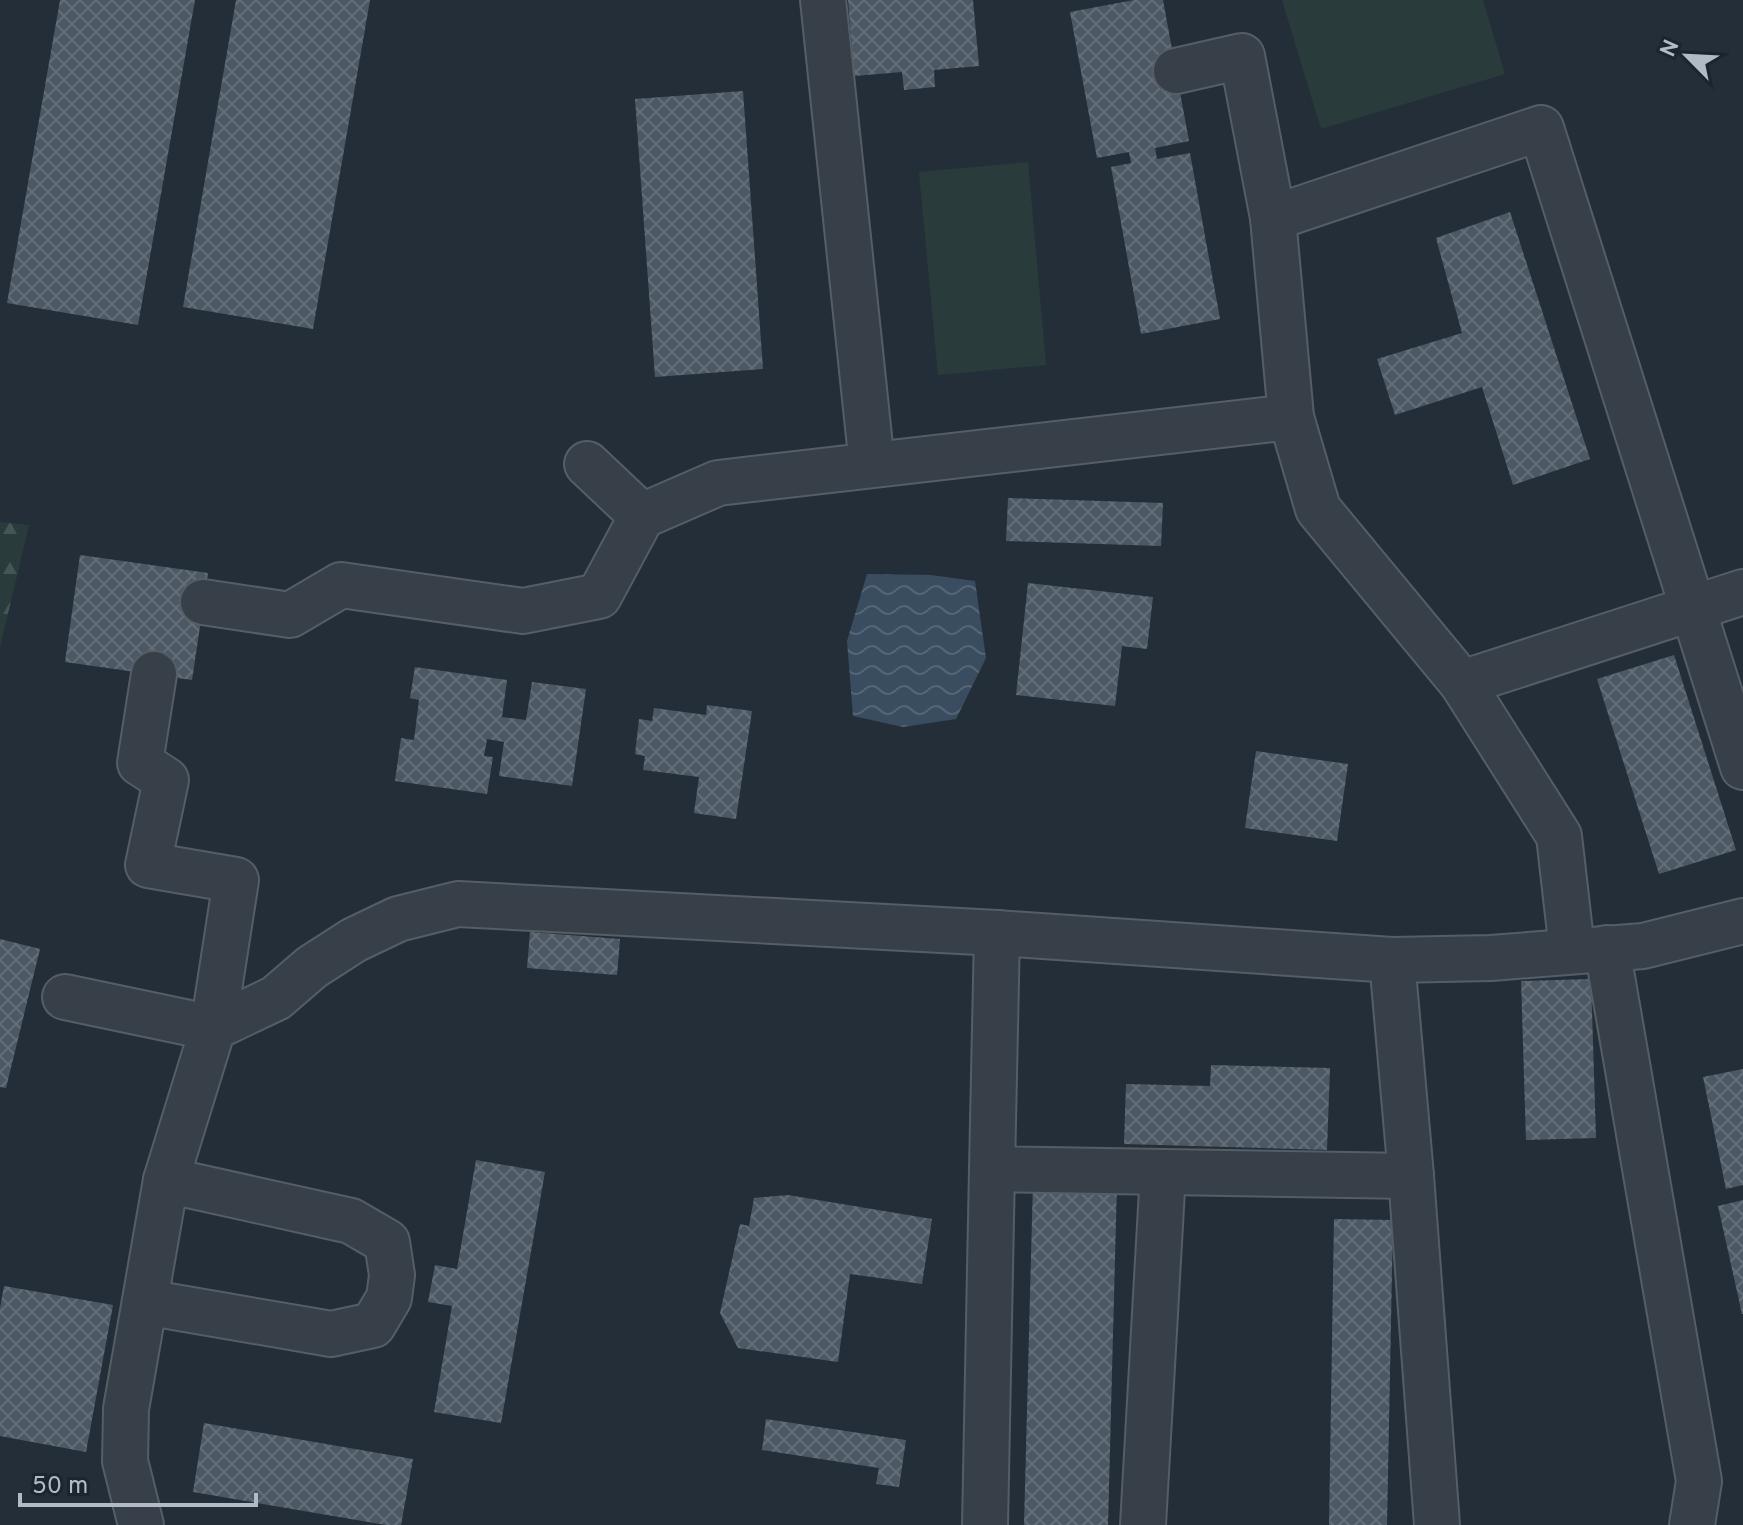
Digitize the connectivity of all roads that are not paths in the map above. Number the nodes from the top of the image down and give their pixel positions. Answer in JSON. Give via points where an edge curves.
{"nodes":[{"id":1,"x":823,"y":0,"type":"edge"},
{"id":2,"x":1176,"y":71,"type":"dead end"},
{"id":3,"x":1273,"y":218,"type":"junction"},
{"id":4,"x":1291,"y":417,"type":"junction"},
{"id":5,"x":587,"y":464,"type":"dead end"},
{"id":6,"x":872,"y":465,"type":"junction"},
{"id":7,"x":642,"y":516,"type":"junction"},
{"id":8,"x":1743,"y":592,"type":"edge"},
{"id":9,"x":203,"y":602,"type":"dead end"},
{"id":10,"x":1693,"y":609,"type":"junction"},
{"id":11,"x":154,"y":674,"type":"dead end"},
{"id":12,"x":1462,"y":683,"type":"junction"},
{"id":13,"x":1743,"y":767,"type":"edge"},
{"id":14,"x":1743,"y":921,"type":"edge"},
{"id":15,"x":997,"y":933,"type":"junction"},
{"id":16,"x":1590,"y":949,"type":"junction"},
{"id":17,"x":1392,"y":960,"type":"junction"},
{"id":18,"x":65,"y":997,"type":"dead end"},
{"id":19,"x":213,"y":1028,"type":"junction"},
{"id":20,"x":992,"y":1169,"type":"junction"},
{"id":21,"x":1163,"y":1172,"type":"junction"},
{"id":22,"x":1411,"y":1176,"type":"junction"},
{"id":23,"x":166,"y":1180,"type":"junction"},
{"id":24,"x":145,"y":1302,"type":"junction"},
{"id":25,"x":141,"y":1525,"type":"edge"},
{"id":26,"x":985,"y":1525,"type":"edge"},
{"id":27,"x":1143,"y":1525,"type":"edge"},
{"id":28,"x":1437,"y":1525,"type":"edge"},
{"id":29,"x":1692,"y":1525,"type":"edge"}],
"edges":[{"from":1,"to":6,"type":"lane"},
{"from":2,"to":3,"type":"lane","via":[[1242,56]]},
{"from":3,"to":4,"type":"lane"},
{"from":3,"to":10,"type":"lane","via":[[1541,128]]},
{"from":4,"to":6,"type":"lane"},
{"from":4,"to":12,"type":"lane","via":[[1318,509]]},
{"from":5,"to":7,"type":"lane"},
{"from":6,"to":7,"type":"lane","via":[[718,483]]},
{"from":7,"to":9,"type":"lane","via":[[599,596],[523,611],[341,585],[290,615]]},
{"from":8,"to":10,"type":"lane"},
{"from":10,"to":12,"type":"lane"},
{"from":10,"to":13,"type":"lane"},
{"from":11,"to":19,"type":"lane","via":[[140,763],[166,780],[148,865],[236,880]]},
{"from":12,"to":16,"type":"lane","via":[[1559,836]]},
{"from":14,"to":16,"type":"lane","via":[[1643,946]]},
{"from":15,"to":17,"type":"lane"},
{"from":15,"to":19,"type":"lane","via":[[458,904],[398,919],[354,940],[276,998]]},
{"from":15,"to":20,"type":"lane"},
{"from":16,"to":17,"type":"lane"},
{"from":16,"to":29,"type":"lane","via":[[1699,1481]]},
{"from":17,"to":22,"type":"lane"},
{"from":18,"to":19,"type":"lane"},
{"from":19,"to":23,"type":"lane"},
{"from":20,"to":21,"type":"lane"},
{"from":20,"to":26,"type":"lane"},
{"from":21,"to":22,"type":"lane"},
{"from":21,"to":27,"type":"lane"},
{"from":22,"to":28,"type":"lane"},
{"from":23,"to":24,"type":"lane"},
{"from":23,"to":24,"type":"lane","via":[[351,1221],[387,1242],[389,1298],[373,1325],[331,1334]]},
{"from":24,"to":25,"type":"lane","via":[[125,1435],[125,1461]]}]}
